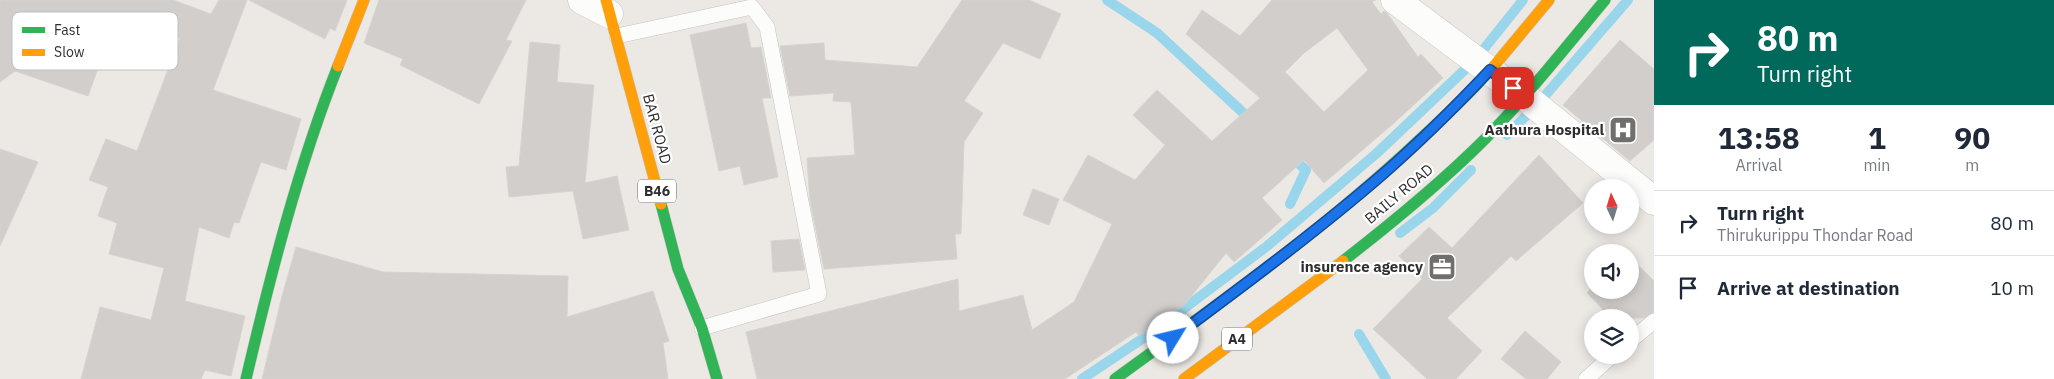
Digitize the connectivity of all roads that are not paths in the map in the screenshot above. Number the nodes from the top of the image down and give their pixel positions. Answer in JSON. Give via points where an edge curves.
{"nodes":[{"id":1,"x":364,"y":0,"type":"edge"},
{"id":2,"x":582,"y":0,"type":"edge"},
{"id":3,"x":1395,"y":0,"type":"edge"},
{"id":4,"x":1549,"y":0,"type":"edge"},
{"id":5,"x":1605,"y":0,"type":"edge"},
{"id":6,"x":611,"y":16,"type":"edge"},
{"id":7,"x":1490,"y":70,"type":"junction"},
{"id":8,"x":1525,"y":97,"type":"junction"},
{"id":9,"x":1654,"y":201,"type":"edge"},
{"id":10,"x":1654,"y":321,"type":"edge"},
{"id":11,"x":702,"y":328,"type":"junction"},
{"id":12,"x":1639,"y":334,"type":"edge"},
{"id":13,"x":1603,"y":364,"type":"edge"},
{"id":14,"x":246,"y":379,"type":"edge"},
{"id":15,"x":717,"y":379,"type":"edge"},
{"id":16,"x":1115,"y":379,"type":"edge"},
{"id":17,"x":1184,"y":379,"type":"edge"},
{"id":18,"x":1586,"y":379,"type":"edge"}],
"edges":[{"from":1,"to":14,"type":"main road","via":[[316,119],[267,290]]},
{"from":2,"to":6,"type":"street"},
{"from":3,"to":7,"type":"street"},
{"from":4,"to":7,"type":"main road","name":"BAILY ROAD","number":"A4"},
{"from":5,"to":8,"type":"main road","name":"BAILY ROAD","number":"A4"},
{"from":6,"to":11,"type":"main road","name":"BAR ROAD","number":"B46","via":[[678,269]]},
{"from":6,"to":11,"type":"lane","via":[[752,7],[767,27],[819,294]]},
{"from":7,"to":8,"type":"street"},
{"from":7,"to":16,"type":"main road","name":"BAILY ROAD","number":"A4","via":[[1383,174],[1264,271]]},
{"from":8,"to":9,"type":"street"},
{"from":8,"to":17,"type":"main road","name":"BAILY ROAD","number":"A4","via":[[1467,156],[1422,195]]},
{"from":10,"to":12,"type":"lane"},
{"from":11,"to":15,"type":"main road","name":"BAR ROAD","number":"B46"},
{"from":13,"to":18,"type":"lane"}]}
